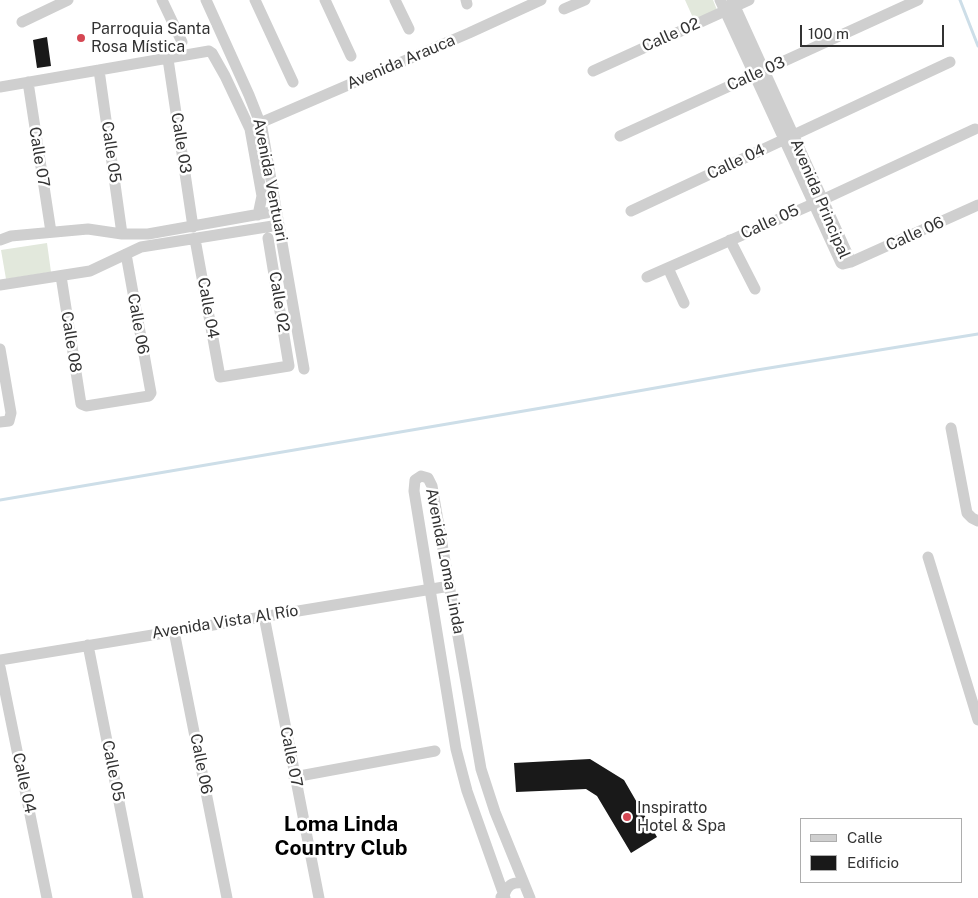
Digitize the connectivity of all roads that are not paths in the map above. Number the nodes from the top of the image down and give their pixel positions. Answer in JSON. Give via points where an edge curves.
{"nodes":[{"id":1,"x":68,"y":0,"type":"edge"},
{"id":2,"x":162,"y":0,"type":"edge"},
{"id":3,"x":206,"y":0,"type":"edge"},
{"id":4,"x":255,"y":0,"type":"edge"},
{"id":5,"x":326,"y":0,"type":"edge"},
{"id":6,"x":395,"y":0,"type":"edge"},
{"id":7,"x":541,"y":0,"type":"edge"},
{"id":8,"x":585,"y":0,"type":"edge"},
{"id":9,"x":720,"y":0,"type":"edge"},
{"id":10,"x":749,"y":0,"type":"edge"},
{"id":11,"x":918,"y":0,"type":"edge"},
{"id":12,"x":731,"y":6,"type":"edge"},
{"id":13,"x":564,"y":9,"type":"dead end"},
{"id":14,"x":22,"y":22,"type":"dead end"},
{"id":15,"x":409,"y":29,"type":"dead end"},
{"id":16,"x":182,"y":42,"type":"dead end"},
{"id":17,"x":351,"y":56,"type":"dead end"},
{"id":18,"x":168,"y":59,"type":"junction"},
{"id":19,"x":950,"y":62,"type":"dead end"},
{"id":20,"x":99,"y":70,"type":"junction"},
{"id":21,"x":593,"y":71,"type":"dead end"},
{"id":22,"x":759,"y":73,"type":"junction"},
{"id":23,"x":28,"y":82,"type":"junction"},
{"id":24,"x":293,"y":82,"type":"dead end"},
{"id":25,"x":0,"y":87,"type":"edge"},
{"id":26,"x":260,"y":123,"type":"junction"},
{"id":27,"x":975,"y":129,"type":"dead end"},
{"id":28,"x":620,"y":136,"type":"dead end"},
{"id":29,"x":788,"y":137,"type":"junction"},
{"id":30,"x":818,"y":202,"type":"junction"},
{"id":31,"x":978,"y":205,"type":"edge"},
{"id":32,"x":277,"y":211,"type":"junction"},
{"id":33,"x":631,"y":211,"type":"dead end"},
{"id":34,"x":258,"y":215,"type":"junction"},
{"id":35,"x":279,"y":225,"type":"junction"},
{"id":36,"x":51,"y":232,"type":"junction"},
{"id":37,"x":194,"y":233,"type":"junction"},
{"id":38,"x":122,"y":234,"type":"junction"},
{"id":39,"x":268,"y":238,"type":"dead end"},
{"id":40,"x":0,"y":240,"type":"edge"},
{"id":41,"x":149,"y":240,"type":"junction"},
{"id":42,"x":730,"y":240,"type":"junction"},
{"id":43,"x":126,"y":254,"type":"junction"},
{"id":44,"x":851,"y":262,"type":"joint"},
{"id":45,"x":668,"y":268,"type":"junction"},
{"id":46,"x":61,"y":276,"type":"junction"},
{"id":47,"x":648,"y":277,"type":"dead end"},
{"id":48,"x":0,"y":285,"type":"edge"},
{"id":49,"x":755,"y":289,"type":"dead end"},
{"id":50,"x":684,"y":303,"type":"dead end"},
{"id":51,"x":0,"y":349,"type":"edge"},
{"id":52,"x":288,"y":366,"type":"joint"},
{"id":53,"x":304,"y":369,"type":"dead end"},
{"id":54,"x":86,"y":406,"type":"joint"},
{"id":55,"x":0,"y":422,"type":"edge"},
{"id":56,"x":951,"y":428,"type":"dead end"},
{"id":57,"x":978,"y":521,"type":"edge"},
{"id":58,"x":928,"y":557,"type":"dead end"},
{"id":59,"x":450,"y":586,"type":"junction"},
{"id":60,"x":430,"y":589,"type":"junction"},
{"id":61,"x":264,"y":616,"type":"junction"},
{"id":62,"x":174,"y":631,"type":"junction"},
{"id":63,"x":88,"y":645,"type":"junction"},
{"id":64,"x":0,"y":660,"type":"edge"},
{"id":65,"x":0,"y":668,"type":"edge"},
{"id":66,"x":978,"y":720,"type":"edge"},
{"id":67,"x":435,"y":751,"type":"dead end"},
{"id":68,"x":294,"y":777,"type":"junction"},
{"id":69,"x":524,"y":883,"type":"junction"},
{"id":70,"x":47,"y":898,"type":"edge"},
{"id":71,"x":138,"y":898,"type":"edge"},
{"id":72,"x":227,"y":898,"type":"edge"},
{"id":73,"x":319,"y":898,"type":"edge"},
{"id":74,"x":503,"y":898,"type":"edge"},
{"id":75,"x":530,"y":898,"type":"edge"}],
"edges":[{"from":1,"to":14,"type":"street"},
{"from":2,"to":16,"type":"street"},
{"from":3,"to":26,"type":"street","name":"Avenida Ventuari"},
{"from":4,"to":24,"type":"street"},
{"from":5,"to":17,"type":"street"},
{"from":6,"to":15,"type":"street"},
{"from":7,"to":26,"type":"street","name":"Avenida Arauca"},
{"from":8,"to":13,"type":"street"},
{"from":9,"to":12,"type":"street","name":"Avenida Principal"},
{"from":10,"to":12,"type":"street","name":"Calle 02"},
{"from":11,"to":22,"type":"street","name":"Calle 03"},
{"from":12,"to":21,"type":"street","name":"Calle 02"},
{"from":12,"to":22,"type":"street","name":"Avenida Principal"},
{"from":18,"to":20,"type":"street"},
{"from":18,"to":34,"type":"street","via":[[212,53],[250,128],[262,196]]},
{"from":18,"to":37,"type":"street","name":"Calle 03"},
{"from":19,"to":29,"type":"street","name":"Calle 04"},
{"from":20,"to":23,"type":"street"},
{"from":20,"to":38,"type":"street","name":"Calle 05"},
{"from":22,"to":28,"type":"street","name":"Calle 03"},
{"from":22,"to":29,"type":"street","name":"Avenida Principal"},
{"from":23,"to":25,"type":"street"},
{"from":23,"to":36,"type":"street","name":"Calle 07"},
{"from":26,"to":32,"type":"street","name":"Avenida Ventuari"},
{"from":27,"to":30,"type":"street","name":"Calle 05"},
{"from":29,"to":30,"type":"street","name":"Avenida Principal"},
{"from":29,"to":33,"type":"street","name":"Calle 04"},
{"from":30,"to":42,"type":"street","name":"Calle 05"},
{"from":30,"to":44,"type":"street","name":"Avenida Principal","via":[[839,261],[843,264]]},
{"from":31,"to":44,"type":"street","name":"Calle 06"},
{"from":32,"to":34,"type":"street"},
{"from":32,"to":35,"type":"street","name":"Avenida Ventuari"},
{"from":34,"to":37,"type":"street","via":[[241,216]]},
{"from":35,"to":37,"type":"street"},
{"from":35,"to":53,"type":"street","name":"Avenida Ventuari"},
{"from":36,"to":38,"type":"street","via":[[88,229]]},
{"from":36,"to":40,"type":"street"},
{"from":37,"to":41,"type":"street"},
{"from":37,"to":52,"type":"street","name":"Calle 04","via":[[220,377]]},
{"from":38,"to":41,"type":"street"},
{"from":39,"to":52,"type":"street","name":"Calle 02"},
{"from":41,"to":43,"type":"street"},
{"from":42,"to":45,"type":"street","name":"Calle 05"},
{"from":42,"to":49,"type":"street"},
{"from":43,"to":46,"type":"street","via":[[90,271]]},
{"from":43,"to":54,"type":"street","name":"Calle 06","via":[[150,394]]},
{"from":45,"to":47,"type":"street","name":"Calle 05"},
{"from":45,"to":50,"type":"street"},
{"from":46,"to":48,"type":"street"},
{"from":46,"to":54,"type":"street","name":"Calle 08","via":[[81,404]]},
{"from":51,"to":55,"type":"street","via":[[11,414],[9,421]]},
{"from":56,"to":57,"type":"street","via":[[967,512]]},
{"from":58,"to":66,"type":"street"},
{"from":59,"to":60,"type":"street","name":"Avenida Vista Al Río"},
{"from":59,"to":60,"type":"street","name":"Avenida Loma Linda","via":[[432,486],[428,478],[421,476],[414,488]]},
{"from":59,"to":69,"type":"street","name":"Avenida Loma Linda","via":[[480,763],[495,812]]},
{"from":60,"to":61,"type":"street","name":"Avenida Vista Al Río"},
{"from":60,"to":74,"type":"street","name":"Avenida Loma Linda","via":[[458,761]]},
{"from":61,"to":62,"type":"street","name":"Avenida Vista Al Río"},
{"from":61,"to":68,"type":"street","name":"Calle 07"},
{"from":62,"to":63,"type":"street","name":"Avenida Vista Al Río"},
{"from":62,"to":72,"type":"street","name":"Calle 06"},
{"from":63,"to":64,"type":"street","name":"Avenida Vista Al Río"},
{"from":63,"to":71,"type":"street","name":"Calle 05"},
{"from":65,"to":70,"type":"street","name":"Calle 04"},
{"from":67,"to":68,"type":"street"},
{"from":68,"to":73,"type":"street","name":"Calle 07"},
{"from":69,"to":74,"type":"street","via":[[509,885]]},
{"from":69,"to":75,"type":"street","name":"Avenida Loma Linda"}]}
